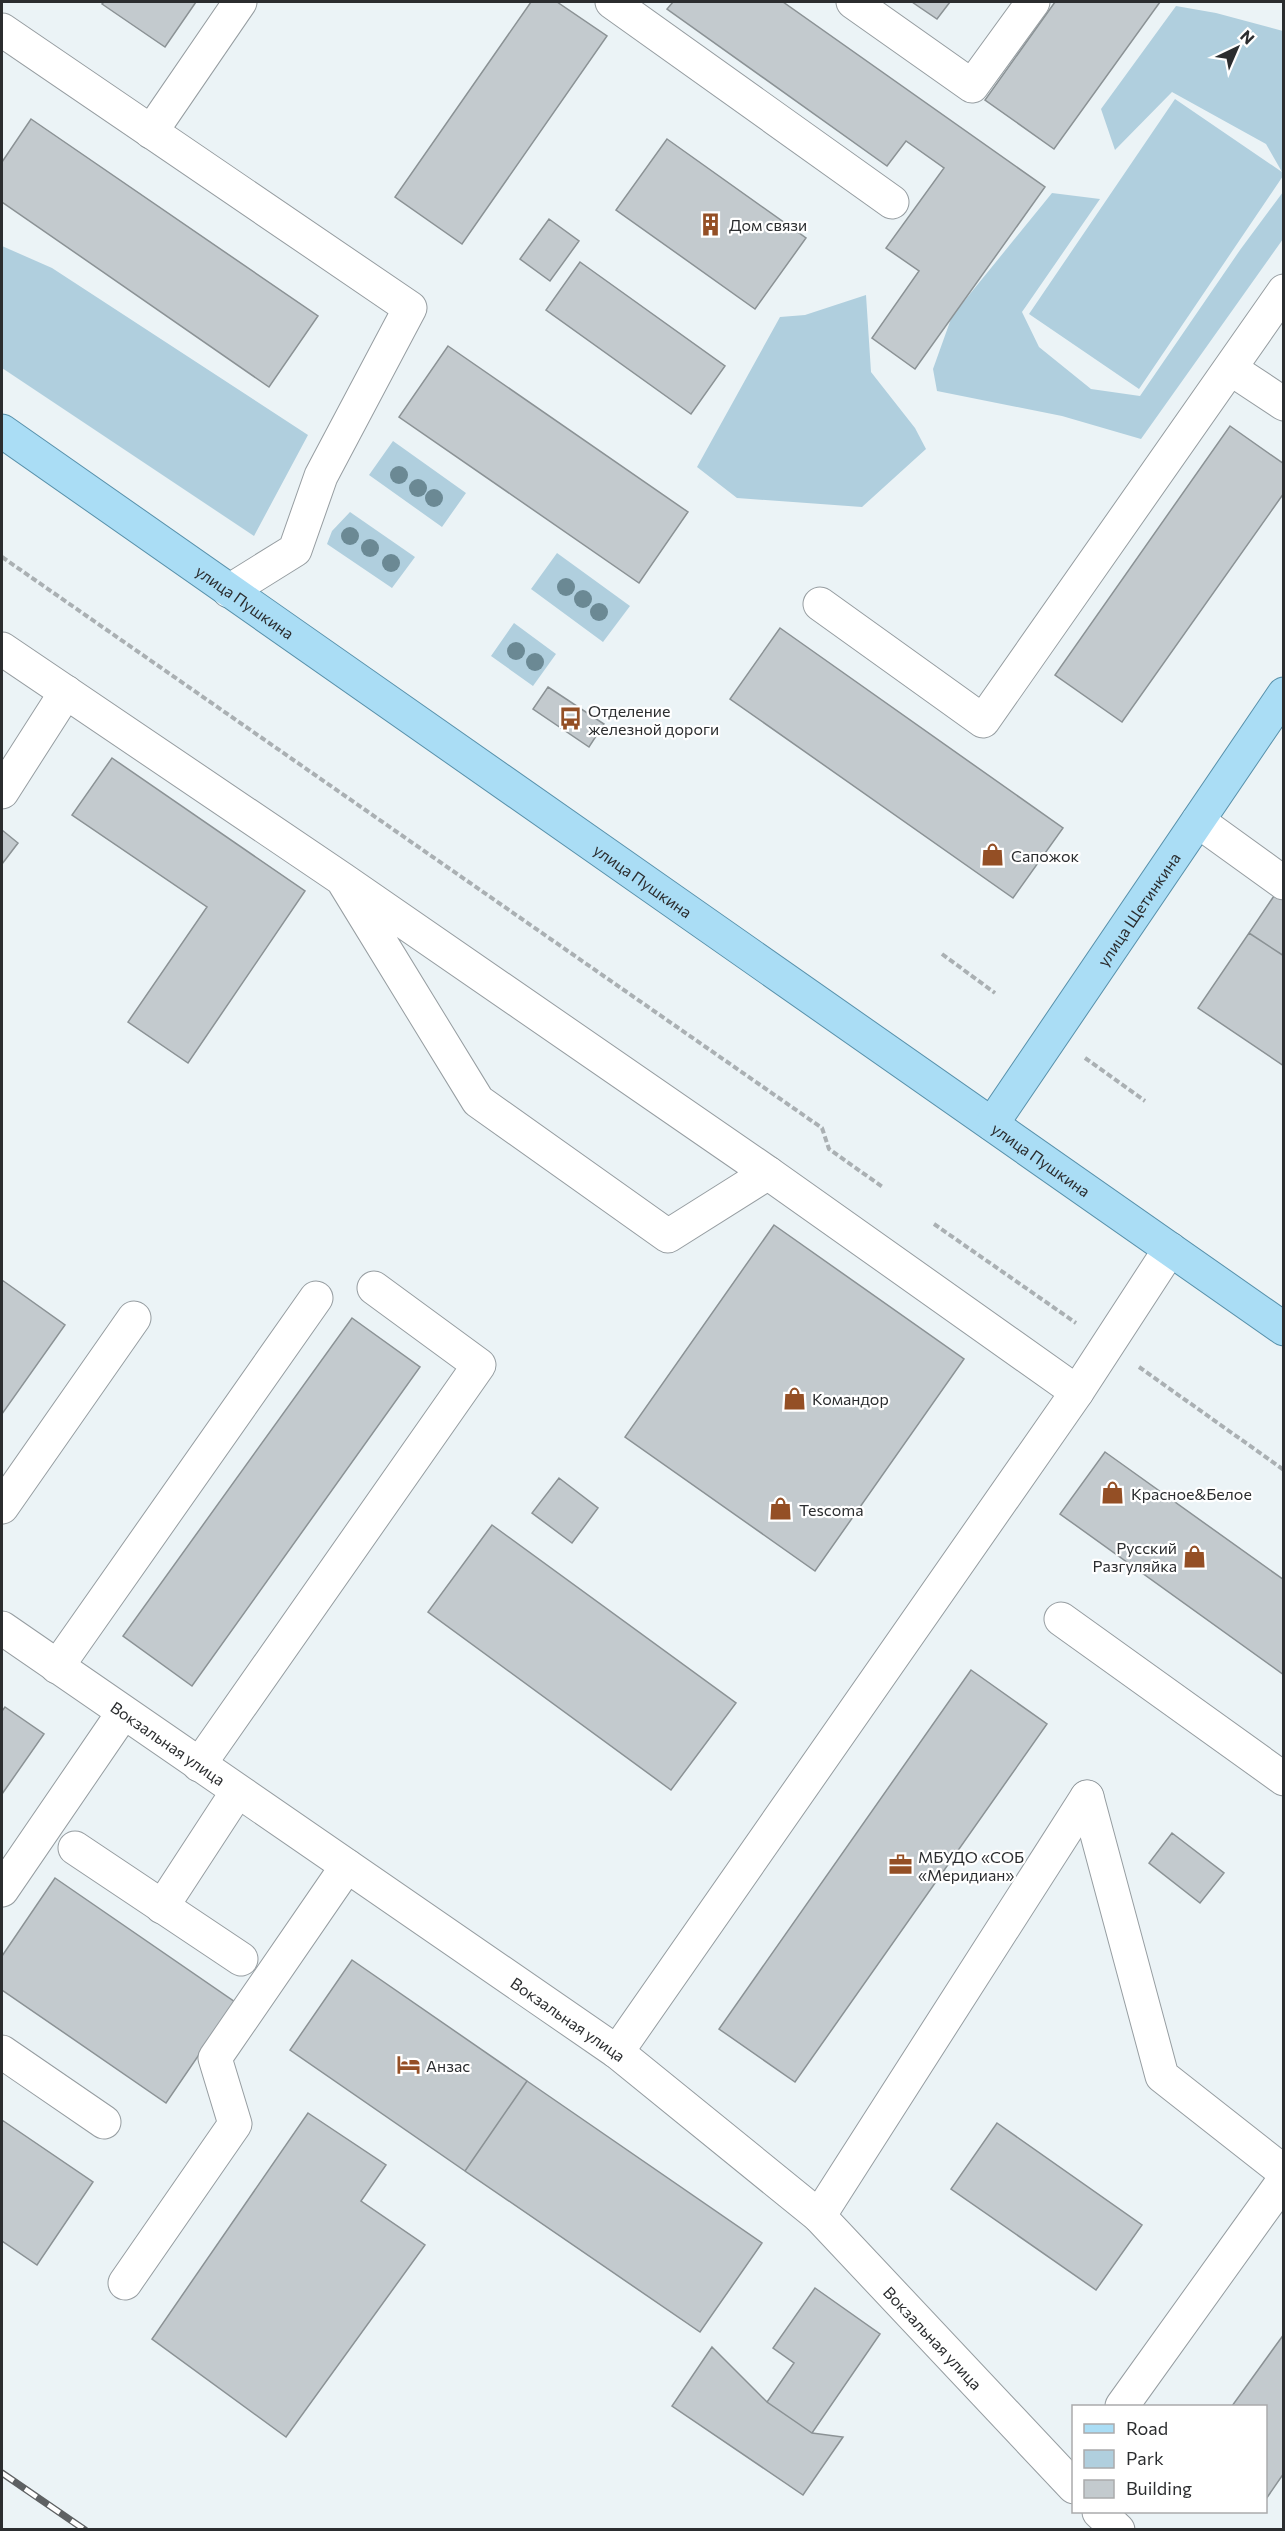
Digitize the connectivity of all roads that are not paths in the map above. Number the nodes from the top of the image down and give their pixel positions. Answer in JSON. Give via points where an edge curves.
{"nodes":[{"id":1,"x":240,"y":2,"type":"edge"},
{"id":2,"x":853,"y":2,"type":"edge"},
{"id":3,"x":1033,"y":2,"type":"edge"},
{"id":4,"x":633,"y":8,"type":"edge"},
{"id":5,"x":2,"y":30,"type":"edge"},
{"id":6,"x":151,"y":132,"type":"junction"},
{"id":7,"x":892,"y":202,"type":"dead end"},
{"id":8,"x":1284,"y":291,"type":"edge"},
{"id":9,"x":1231,"y":369,"type":"junction"},
{"id":10,"x":1284,"y":404,"type":"edge"},
{"id":11,"x":2,"y":431,"type":"edge"},
{"id":12,"x":229,"y":591,"type":"junction"},
{"id":13,"x":820,"y":604,"type":"dead end"},
{"id":14,"x":2,"y":649,"type":"edge"},
{"id":15,"x":66,"y":692,"type":"junction"},
{"id":16,"x":1284,"y":694,"type":"edge"},
{"id":17,"x":2,"y":792,"type":"edge"},
{"id":18,"x":1198,"y":821,"type":"junction"},
{"id":19,"x":342,"y":879,"type":"junction"},
{"id":20,"x":1284,"y":883,"type":"edge"},
{"id":21,"x":992,"y":1124,"type":"junction"},
{"id":22,"x":768,"y":1173,"type":"junction"},
{"id":23,"x":1170,"y":1249,"type":"junction"},
{"id":24,"x":374,"y":1288,"type":"dead end"},
{"id":25,"x":316,"y":1298,"type":"dead end"},
{"id":26,"x":134,"y":1318,"type":"dead end"},
{"id":27,"x":1284,"y":1329,"type":"edge"},
{"id":28,"x":1077,"y":1392,"type":"junction"},
{"id":29,"x":2,"y":1507,"type":"edge"},
{"id":30,"x":1061,"y":1619,"type":"dead end"},
{"id":31,"x":4,"y":1636,"type":"edge"},
{"id":32,"x":57,"y":1667,"type":"junction"},
{"id":33,"x":123,"y":1713,"type":"junction"},
{"id":34,"x":199,"y":1765,"type":"junction"},
{"id":35,"x":1284,"y":1779,"type":"edge"},
{"id":36,"x":237,"y":1792,"type":"junction"},
{"id":37,"x":75,"y":1848,"type":"dead end"},
{"id":38,"x":346,"y":1866,"type":"junction"},
{"id":39,"x":2,"y":1890,"type":"edge"},
{"id":40,"x":162,"y":1906,"type":"junction"},
{"id":41,"x":241,"y":1959,"type":"dead end"},
{"id":42,"x":2,"y":2052,"type":"edge"},
{"id":43,"x":617,"y":2052,"type":"junction"},
{"id":44,"x":104,"y":2122,"type":"dead end"},
{"id":45,"x":1284,"y":2172,"type":"edge"},
{"id":46,"x":1284,"y":2180,"type":"edge"},
{"id":47,"x":819,"y":2216,"type":"junction"},
{"id":48,"x":125,"y":2283,"type":"dead end"},
{"id":49,"x":1123,"y":2405,"type":"edge"},
{"id":50,"x":1072,"y":2481,"type":"edge"},
{"id":51,"x":1101,"y":2513,"type":"edge"},
{"id":52,"x":1118,"y":2529,"type":"edge"}],
"edges":[{"from":1,"to":6,"type":"street"},
{"from":2,"to":3,"type":"street","via":[[972,87]]},
{"from":4,"to":7,"type":"street"},
{"from":5,"to":6,"type":"street"},
{"from":6,"to":12,"type":"street","via":[[410,308],[321,476],[296,550]]},
{"from":8,"to":9,"type":"street"},
{"from":9,"to":10,"type":"street"},
{"from":9,"to":13,"type":"street","via":[[983,722]]},
{"from":11,"to":12,"type":"main road","name":"улица Пушкина"},
{"from":12,"to":21,"type":"main road","name":"улица Пушкина"},
{"from":14,"to":15,"type":"street"},
{"from":15,"to":17,"type":"street"},
{"from":15,"to":19,"type":"street"},
{"from":16,"to":18,"type":"main road","name":"улица Щетинкина"},
{"from":18,"to":20,"type":"street"},
{"from":18,"to":21,"type":"main road","name":"улица Щетинкина"},
{"from":19,"to":22,"type":"street"},
{"from":19,"to":22,"type":"street","via":[[478,1101],[668,1236]]},
{"from":21,"to":23,"type":"main road","name":"улица Пушкина"},
{"from":22,"to":28,"type":"street"},
{"from":23,"to":27,"type":"main road","name":"улица Пушкина"},
{"from":23,"to":28,"type":"street"},
{"from":24,"to":34,"type":"street","via":[[479,1365]]},
{"from":25,"to":32,"type":"street"},
{"from":26,"to":29,"type":"street"},
{"from":28,"to":43,"type":"street"},
{"from":30,"to":35,"type":"street"},
{"from":31,"to":32,"type":"street","name":"Вокзальная улица"},
{"from":32,"to":33,"type":"street","name":"Вокзальная улица"},
{"from":33,"to":34,"type":"street","name":"Вокзальная улица"},
{"from":33,"to":39,"type":"street"},
{"from":34,"to":36,"type":"street","name":"Вокзальная улица"},
{"from":36,"to":38,"type":"street","name":"Вокзальная улица"},
{"from":36,"to":40,"type":"street"},
{"from":37,"to":40,"type":"street"},
{"from":38,"to":43,"type":"street","name":"Вокзальная улица"},
{"from":38,"to":48,"type":"street","via":[[215,2058],[235,2124]]},
{"from":40,"to":41,"type":"street"},
{"from":42,"to":44,"type":"street"},
{"from":43,"to":47,"type":"street","name":"Вокзальная улица"},
{"from":45,"to":47,"type":"street","via":[[1162,2076],[1087,1797]]},
{"from":46,"to":49,"type":"street"},
{"from":47,"to":50,"type":"street","name":"Вокзальная улица"},
{"from":51,"to":52,"type":"street"}]}
